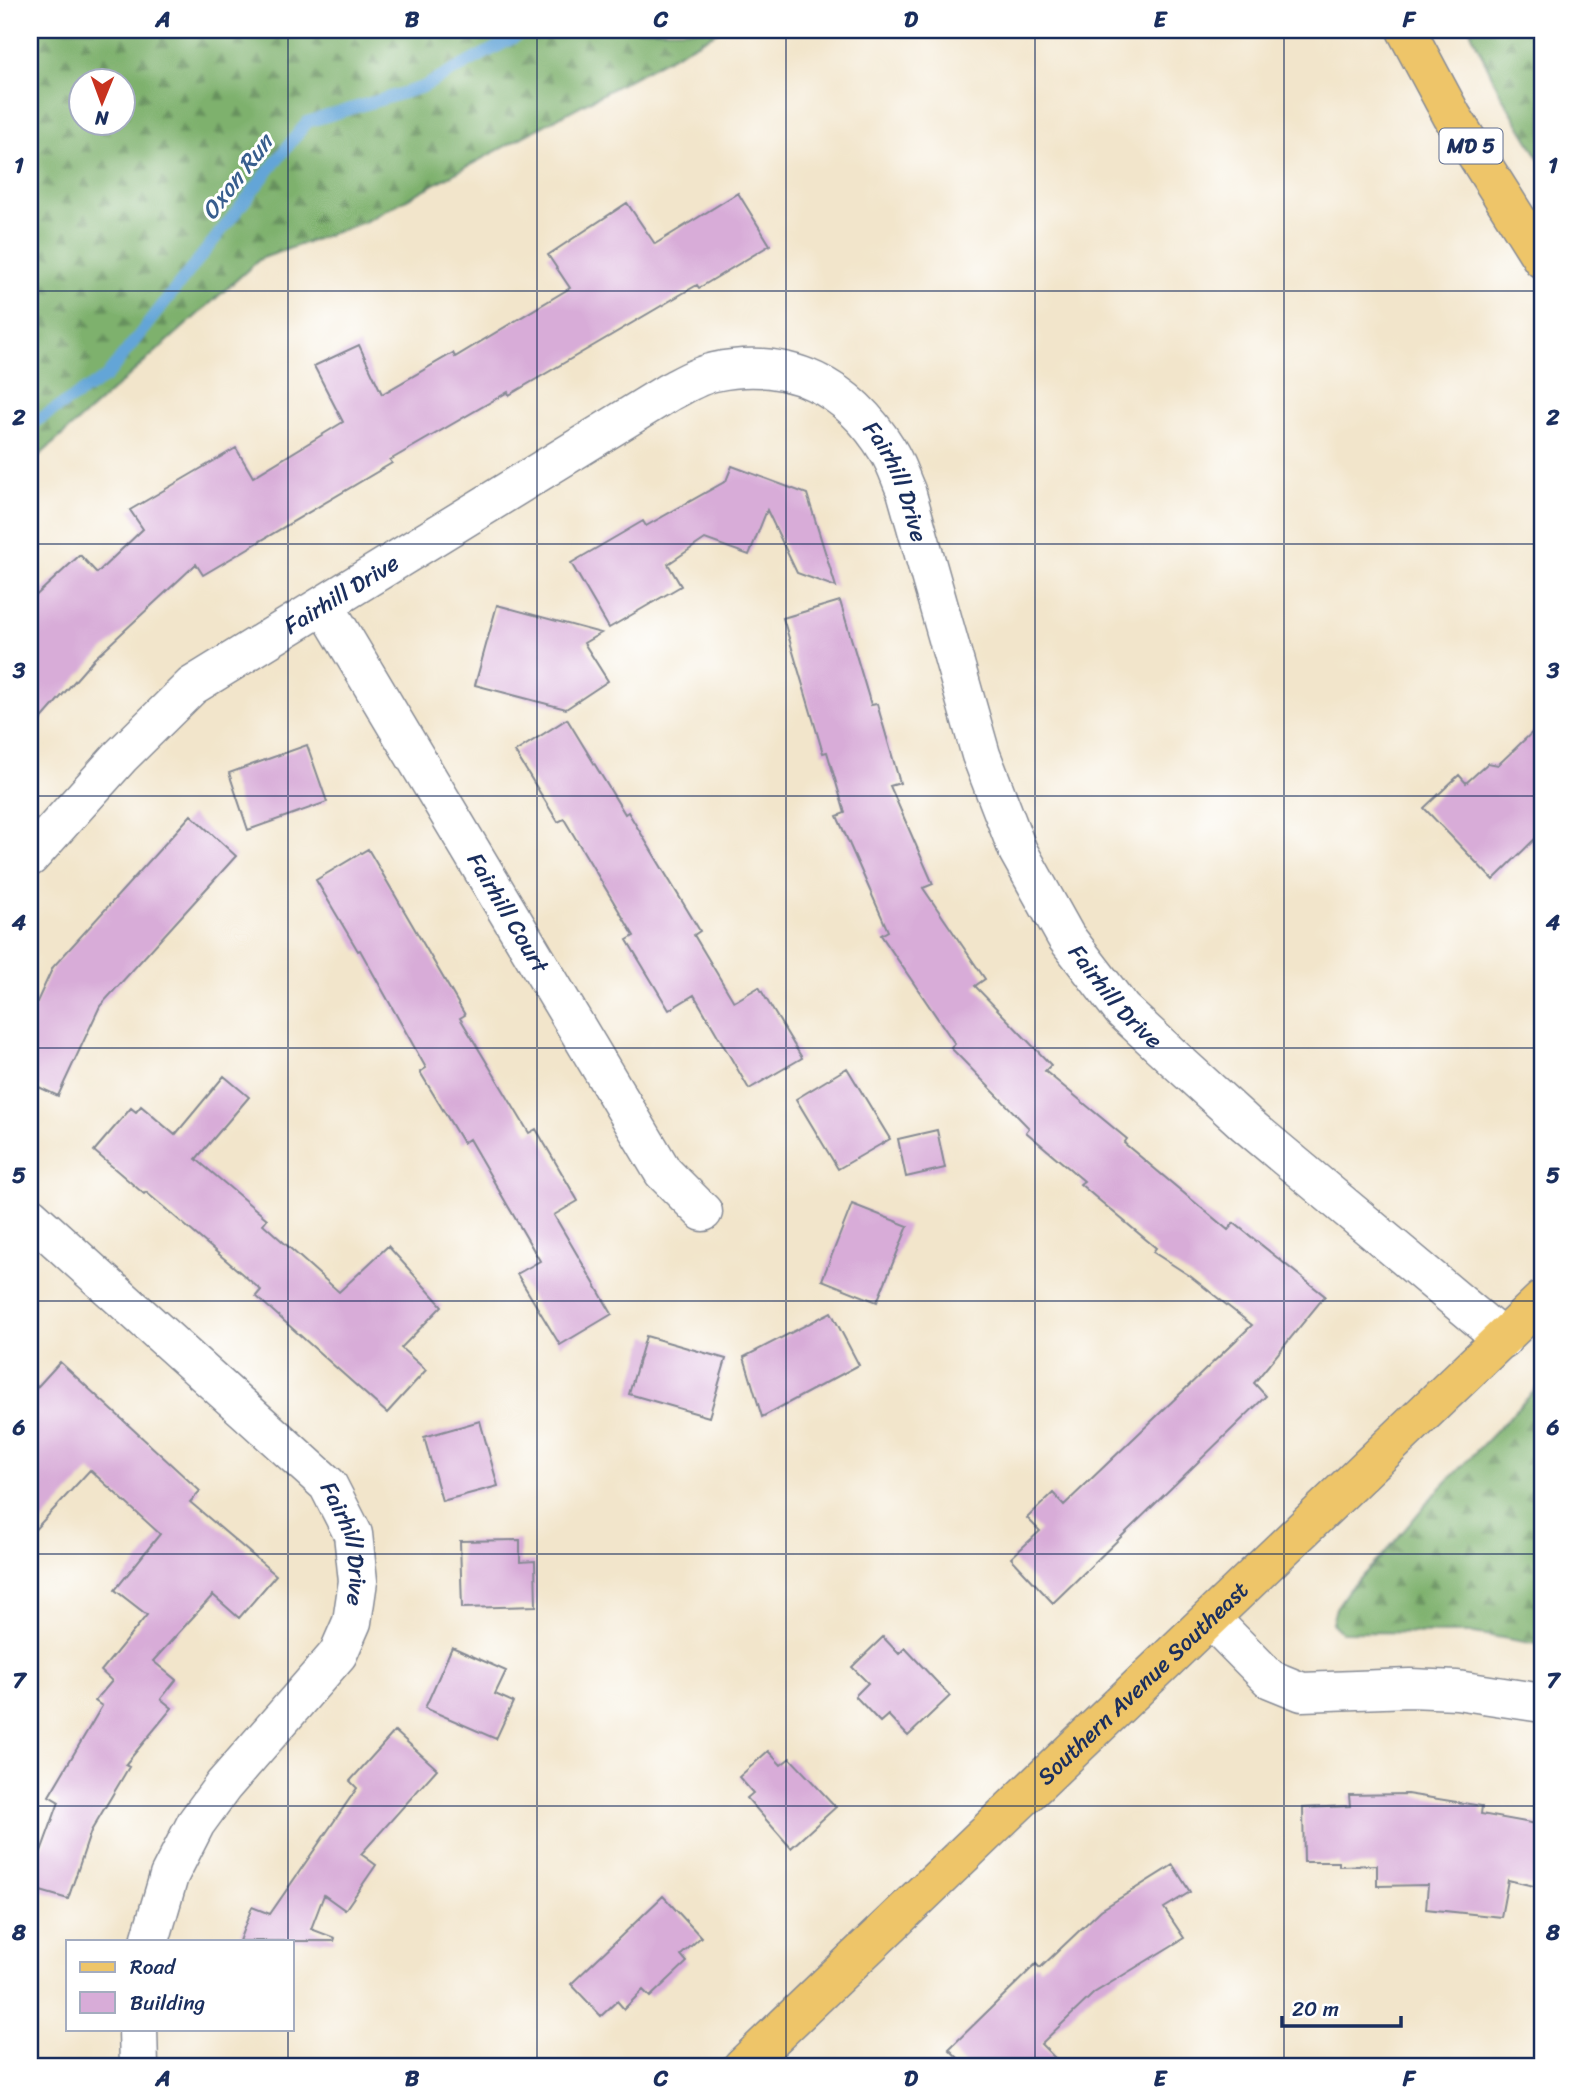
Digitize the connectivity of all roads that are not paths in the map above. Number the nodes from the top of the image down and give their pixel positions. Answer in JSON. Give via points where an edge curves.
{"nodes":[{"id":1,"x":1406,"y":30,"type":"edge"},
{"id":2,"x":1542,"y":259,"type":"edge"},
{"id":3,"x":325,"y":606,"type":"junction"},
{"id":4,"x":30,"y":858,"type":"edge"},
{"id":5,"x":703,"y":1212,"type":"dead end"},
{"id":6,"x":36,"y":1234,"type":"edge"},
{"id":7,"x":1542,"y":1300,"type":"edge"},
{"id":8,"x":1503,"y":1339,"type":"junction"},
{"id":9,"x":1211,"y":1619,"type":"junction"},
{"id":10,"x":1542,"y":1703,"type":"edge"},
{"id":11,"x":150,"y":1940,"type":"edge"},
{"id":12,"x":138,"y":2030,"type":"edge"},
{"id":13,"x":139,"y":2067,"type":"edge"},
{"id":14,"x":742,"y":2067,"type":"edge"}],
"edges":[{"from":1,"to":2,"type":"main road","number":"MD 5","via":[[1452,116]]},
{"from":3,"to":4,"type":"street","name":"Fairhill Drive","via":[[192,686],[120,757]]},
{"from":3,"to":5,"type":"street","name":"Fairhill Court","via":[[663,1172]]},
{"from":3,"to":8,"type":"street","name":"Fairhill Drive","via":[[669,392],[701,377],[751,367],[792,371],[820,383],[844,400],[889,452],[906,491],[981,755],[1018,851],[1066,937],[1122,1010],[1177,1061]]},
{"from":6,"to":11,"type":"street","name":"Fairhill Drive","via":[[328,1485],[353,1534],[358,1581],[352,1622],[338,1654],[196,1823],[169,1876]]},
{"from":7,"to":8,"type":"main road","name":"Southern Avenue Southeast"},
{"from":8,"to":9,"type":"main road","name":"Southern Avenue Southeast"},
{"from":9,"to":10,"type":"street","via":[[1270,1679],[1302,1692],[1457,1690]]},
{"from":9,"to":14,"type":"main road","name":"Southern Avenue Southeast"},
{"from":12,"to":13,"type":"street"}]}
